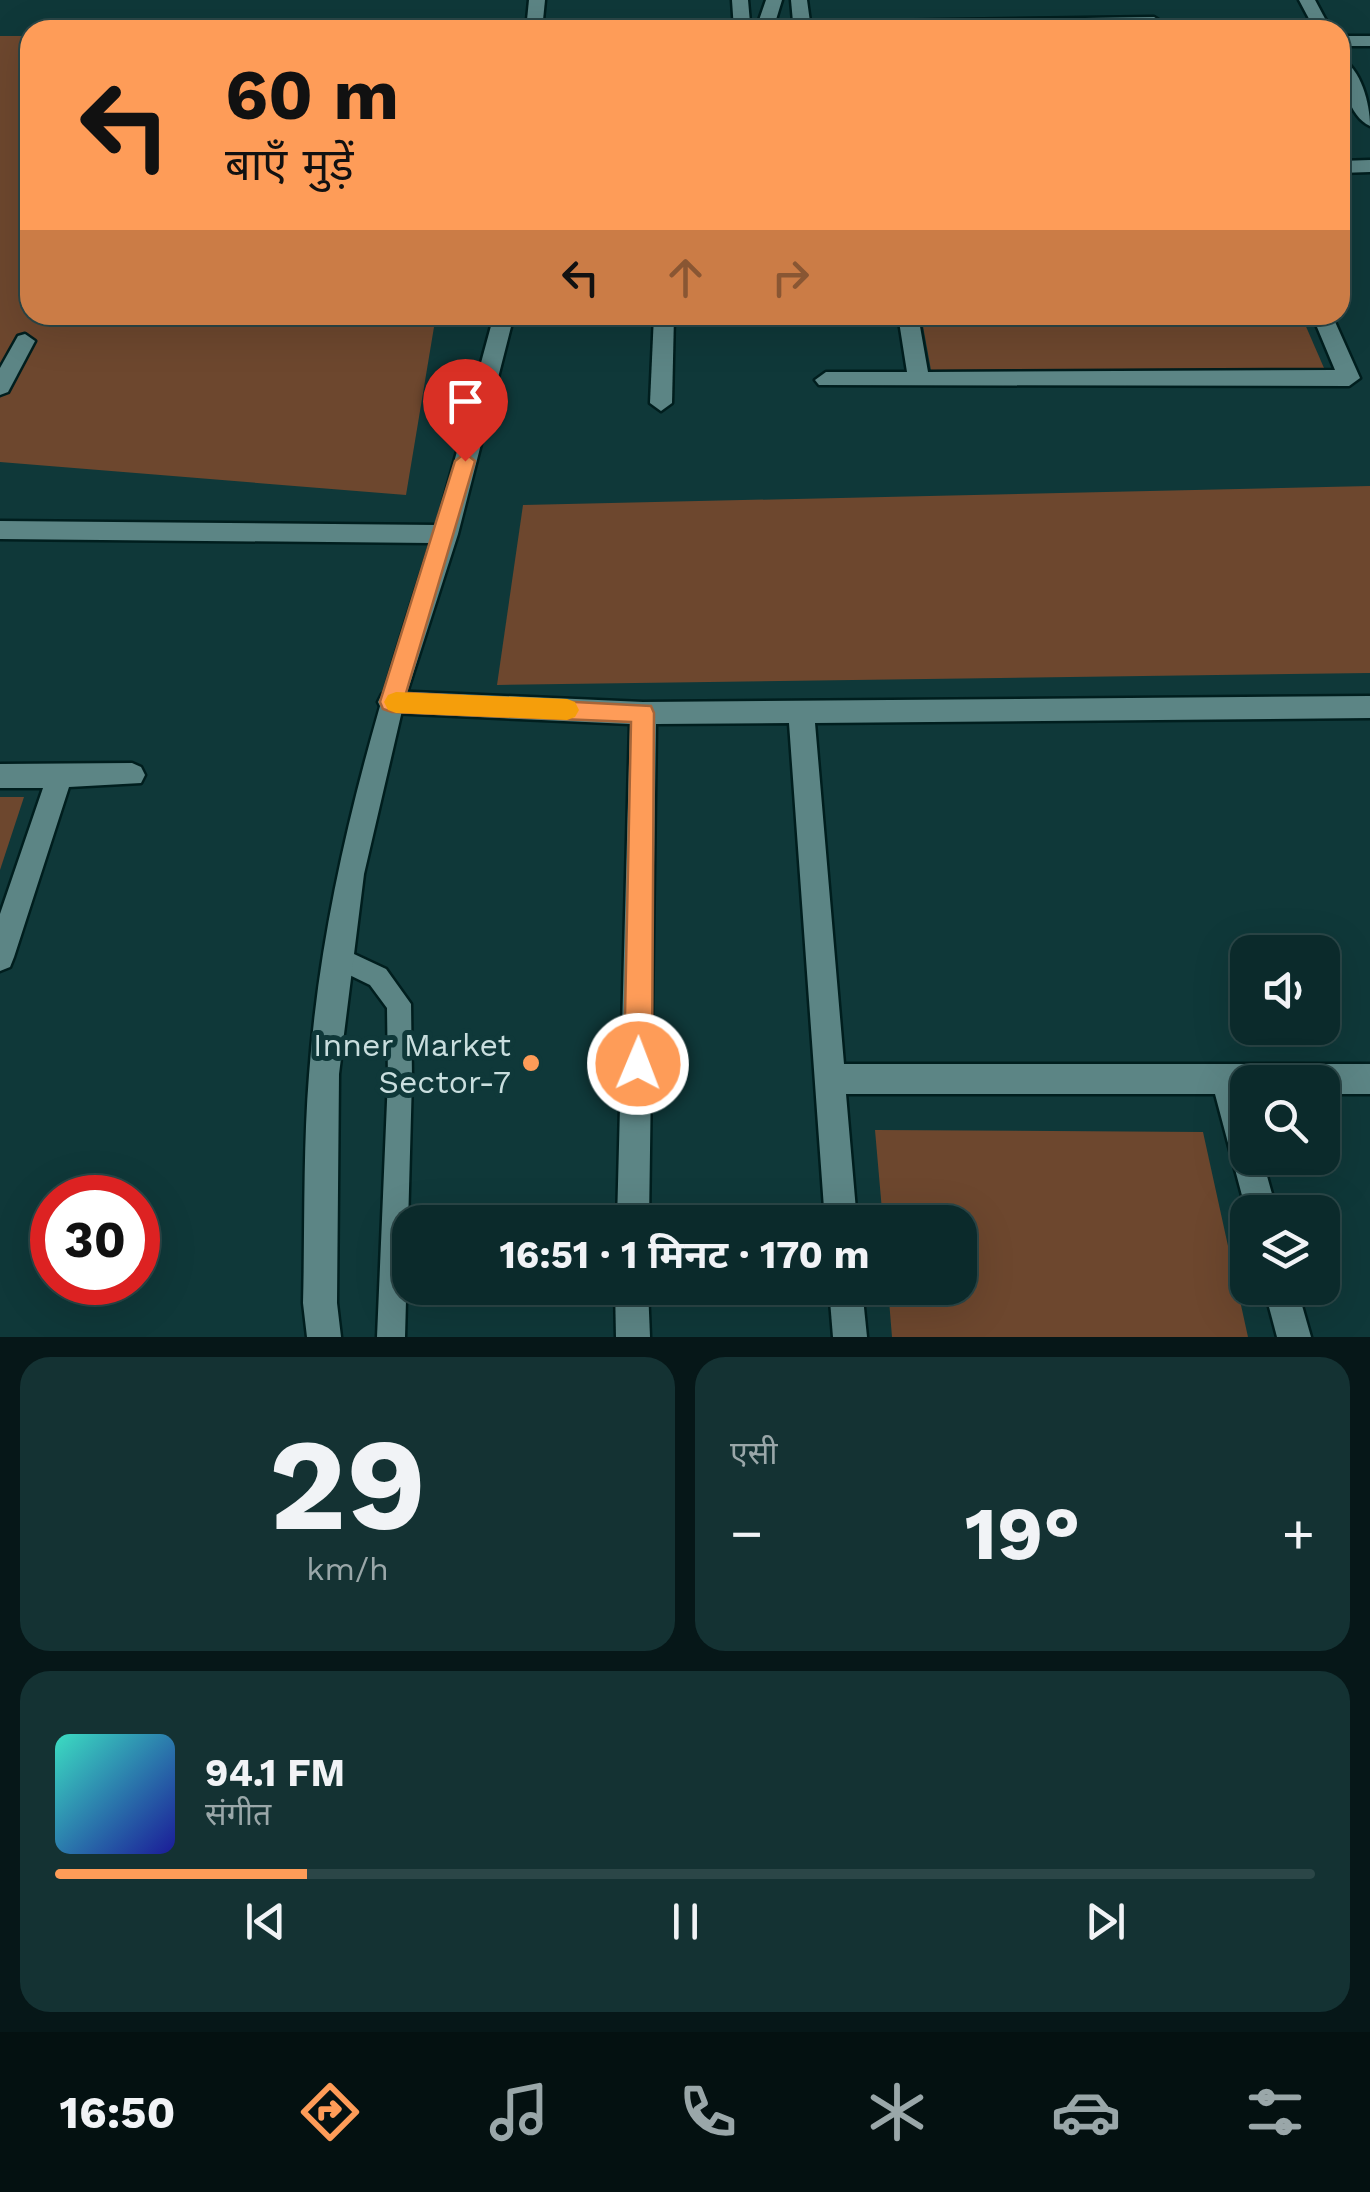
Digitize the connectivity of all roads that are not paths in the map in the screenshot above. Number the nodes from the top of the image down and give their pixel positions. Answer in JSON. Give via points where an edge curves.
{"nodes":[{"id":1,"x":1350,"y":82,"type":"edge"},
{"id":2,"x":1370,"y":121,"type":"edge"},
{"id":3,"x":501,"y":325,"type":"edge"},
{"id":4,"x":664,"y":325,"type":"edge"},
{"id":5,"x":910,"y":325,"type":"edge"},
{"id":6,"x":1326,"y":325,"type":"edge"},
{"id":7,"x":25,"y":341,"type":"dead end"},
{"id":8,"x":920,"y":378,"type":"junction"},
{"id":9,"x":826,"y":380,"type":"dead end"},
{"id":10,"x":0,"y":387,"type":"edge"},
{"id":11,"x":660,"y":402,"type":"dead end"},
{"id":12,"x":0,"y":530,"type":"edge"},
{"id":13,"x":446,"y":534,"type":"junction"},
{"id":14,"x":392,"y":702,"type":"junction"},
{"id":15,"x":1370,"y":707,"type":"edge"},
{"id":16,"x":801,"y":712,"type":"junction"},
{"id":17,"x":643,"y":713,"type":"junction"},
{"id":18,"x":60,"y":775,"type":"junction"},
{"id":19,"x":132,"y":775,"type":"dead end"},
{"id":20,"x":0,"y":776,"type":"edge"},
{"id":21,"x":0,"y":957,"type":"edge"},
{"id":22,"x":339,"y":958,"type":"junction"},
{"id":23,"x":830,"y":1079,"type":"junction"},
{"id":24,"x":1226,"y":1079,"type":"junction"},
{"id":25,"x":1370,"y":1079,"type":"edge"},
{"id":26,"x":1257,"y":1195,"type":"edge"},
{"id":27,"x":633,"y":1205,"type":"edge"},
{"id":28,"x":840,"y":1205,"type":"edge"},
{"id":29,"x":632,"y":1305,"type":"edge"},
{"id":30,"x":847,"y":1305,"type":"edge"},
{"id":31,"x":1286,"y":1305,"type":"edge"},
{"id":32,"x":324,"y":1337,"type":"edge"},
{"id":33,"x":391,"y":1337,"type":"edge"},
{"id":34,"x":633,"y":1337,"type":"edge"},
{"id":35,"x":850,"y":1337,"type":"edge"},
{"id":36,"x":1294,"y":1337,"type":"edge"}],
"edges":[{"from":1,"to":2,"type":"street"},
{"from":3,"to":13,"type":"street"},
{"from":4,"to":11,"type":"street"},
{"from":5,"to":8,"type":"street"},
{"from":6,"to":8,"type":"street","via":[[1349,378]]},
{"from":7,"to":10,"type":"street"},
{"from":8,"to":9,"type":"street"},
{"from":12,"to":13,"type":"street"},
{"from":13,"to":14,"type":"street"},
{"from":14,"to":17,"type":"street"},
{"from":14,"to":22,"type":"street","via":[[350,874]]},
{"from":15,"to":16,"type":"street"},
{"from":16,"to":17,"type":"street"},
{"from":16,"to":23,"type":"street"},
{"from":17,"to":27,"type":"street"},
{"from":18,"to":19,"type":"street"},
{"from":18,"to":20,"type":"street"},
{"from":18,"to":21,"type":"street"},
{"from":22,"to":32,"type":"street","via":[[324,1074]]},
{"from":22,"to":33,"type":"lane","via":[[378,977],[399,1004]]},
{"from":23,"to":24,"type":"street"},
{"from":23,"to":28,"type":"street"},
{"from":24,"to":25,"type":"street"},
{"from":24,"to":26,"type":"street"},
{"from":29,"to":34,"type":"street"},
{"from":30,"to":35,"type":"street"},
{"from":31,"to":36,"type":"street"}]}
